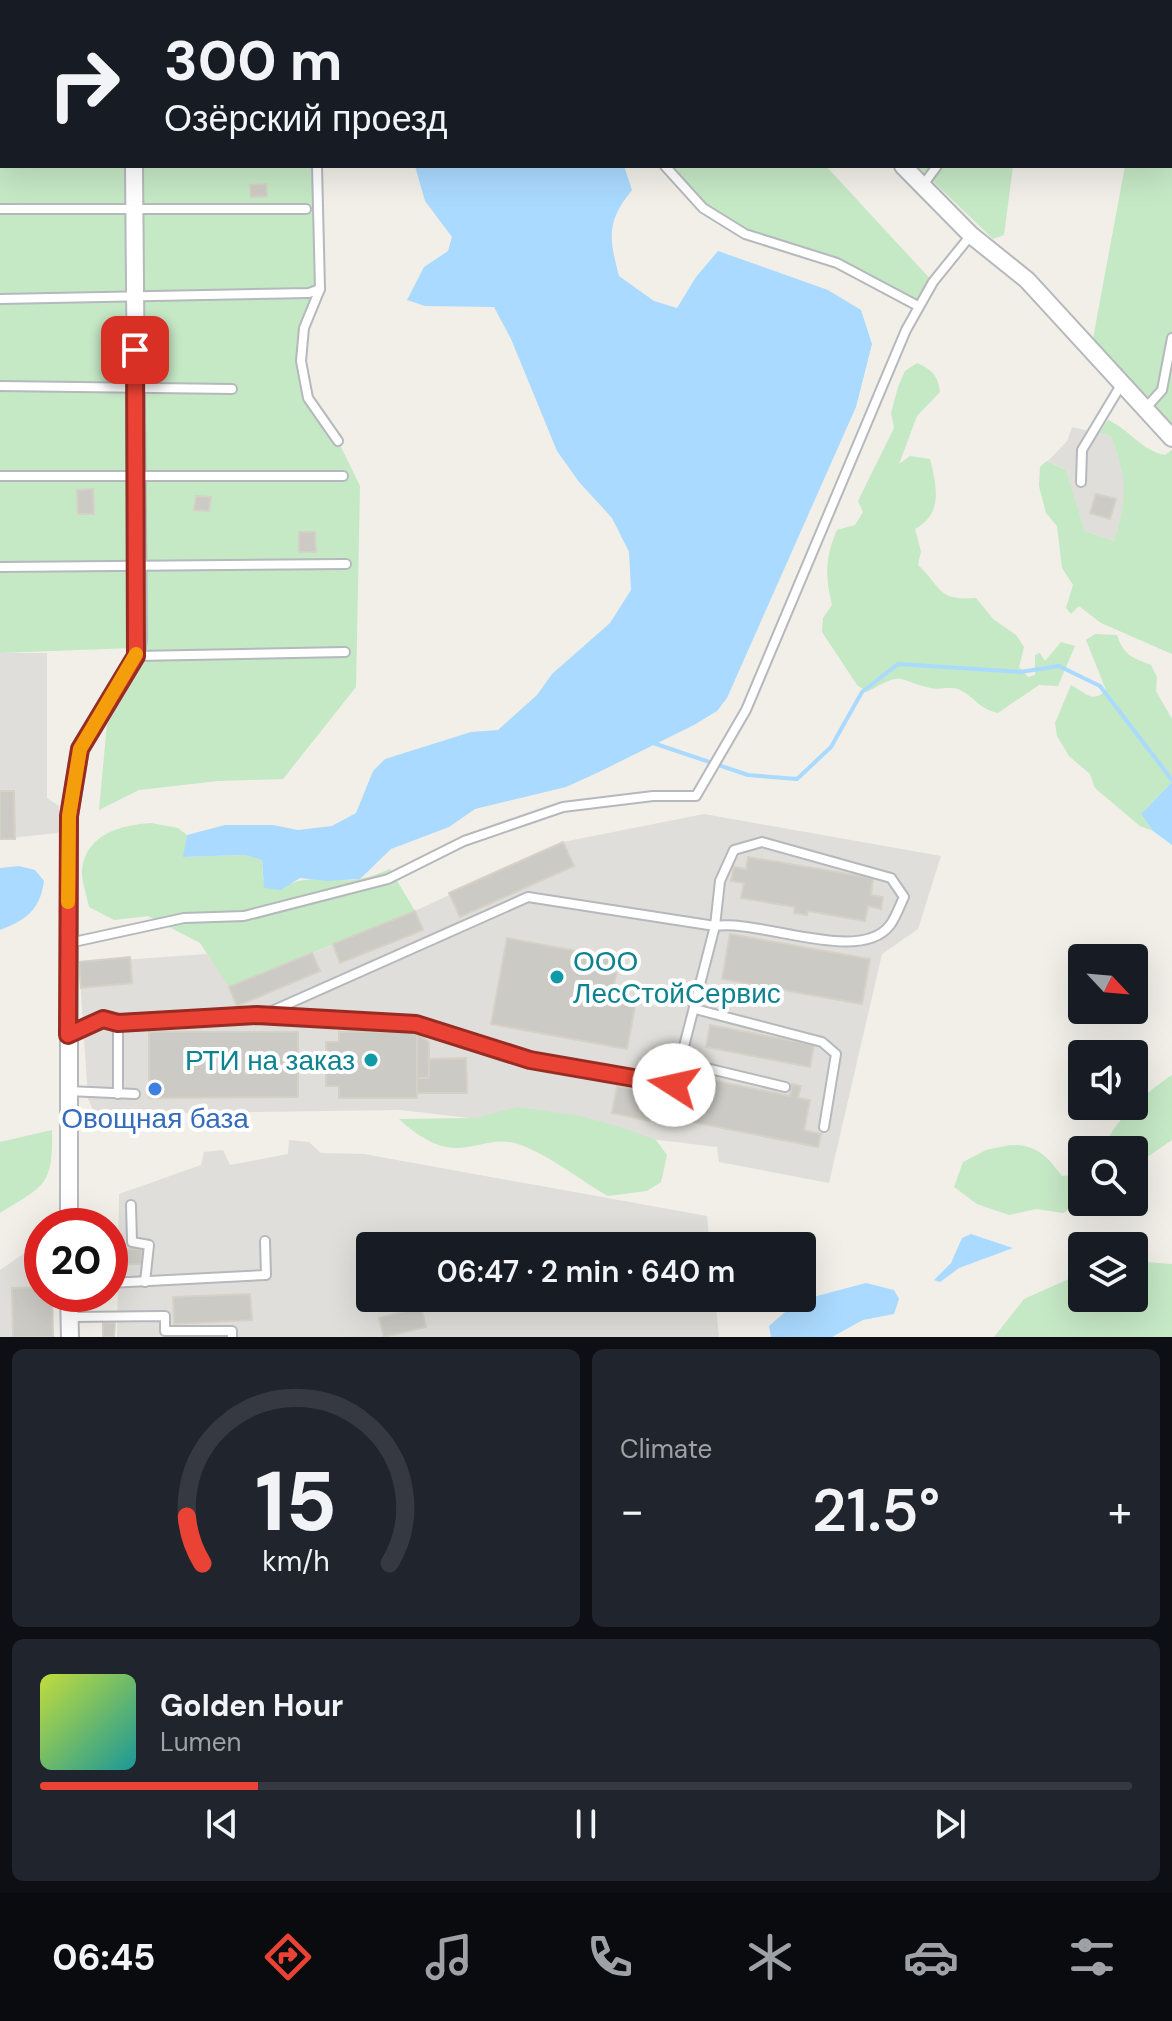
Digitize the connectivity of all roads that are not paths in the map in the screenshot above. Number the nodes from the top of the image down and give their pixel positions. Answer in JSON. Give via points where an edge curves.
{"nodes":[{"id":1,"x":134,"y":168,"type":"edge"},
{"id":2,"x":317,"y":168,"type":"edge"},
{"id":3,"x":667,"y":168,"type":"edge"},
{"id":4,"x":905,"y":168,"type":"edge"},
{"id":5,"x":936,"y":168,"type":"edge"},
{"id":6,"x":923,"y":186,"type":"junction"},
{"id":7,"x":0,"y":209,"type":"edge"},
{"id":8,"x":134,"y":209,"type":"junction"},
{"id":9,"x":306,"y":209,"type":"dead end"},
{"id":10,"x":971,"y":235,"type":"junction"},
{"id":11,"x":320,"y":289,"type":"junction"},
{"id":12,"x":0,"y":299,"type":"edge"},
{"id":13,"x":135,"y":299,"type":"junction"},
{"id":14,"x":918,"y":306,"type":"junction"},
{"id":15,"x":1172,"y":338,"type":"edge"},
{"id":16,"x":1121,"y":385,"type":"junction"},
{"id":17,"x":0,"y":386,"type":"edge"},
{"id":18,"x":135,"y":386,"type":"junction"},
{"id":19,"x":232,"y":389,"type":"dead end"},
{"id":20,"x":1144,"y":411,"type":"junction"},
{"id":21,"x":1172,"y":438,"type":"edge"},
{"id":22,"x":338,"y":441,"type":"dead end"},
{"id":23,"x":0,"y":476,"type":"edge"},
{"id":24,"x":136,"y":476,"type":"junction"},
{"id":25,"x":343,"y":476,"type":"dead end"},
{"id":26,"x":1081,"y":482,"type":"dead end"},
{"id":27,"x":346,"y":564,"type":"dead end"},
{"id":28,"x":137,"y":565,"type":"junction"},
{"id":29,"x":0,"y":567,"type":"edge"},
{"id":30,"x":345,"y":652,"type":"dead end"},
{"id":31,"x":136,"y":656,"type":"junction"},
{"id":32,"x":715,"y":926,"type":"junction"},
{"id":33,"x":68,"y":943,"type":"junction"},
{"id":34,"x":695,"y":1009,"type":"junction"},
{"id":35,"x":263,"y":1015,"type":"junction"},
{"id":36,"x":118,"y":1023,"type":"junction"},
{"id":37,"x":68,"y":1035,"type":"junction"},
{"id":38,"x":681,"y":1062,"type":"junction"},
{"id":39,"x":785,"y":1087,"type":"dead end"},
{"id":40,"x":68,"y":1091,"type":"junction"},
{"id":41,"x":118,"y":1094,"type":"junction"},
{"id":42,"x":135,"y":1094,"type":"dead end"},
{"id":43,"x":824,"y":1127,"type":"dead end"},
{"id":44,"x":131,"y":1205,"type":"dead end"},
{"id":45,"x":69,"y":1208,"type":"edge"},
{"id":46,"x":265,"y":1241,"type":"dead end"},
{"id":47,"x":128,"y":1282,"type":"edge"},
{"id":48,"x":145,"y":1282,"type":"junction"},
{"id":49,"x":69,"y":1312,"type":"edge"},
{"id":50,"x":69,"y":1317,"type":"junction"},
{"id":51,"x":70,"y":1337,"type":"edge"},
{"id":52,"x":232,"y":1337,"type":"edge"}],
"edges":[{"from":1,"to":8,"type":"street"},
{"from":2,"to":11,"type":"lane"},
{"from":3,"to":14,"type":"lane","via":[[703,208],[745,234],[837,263]]},
{"from":4,"to":6,"type":"street"},
{"from":5,"to":6,"type":"lane"},
{"from":6,"to":10,"type":"street"},
{"from":7,"to":8,"type":"lane"},
{"from":8,"to":9,"type":"lane"},
{"from":8,"to":13,"type":"street"},
{"from":10,"to":14,"type":"lane"},
{"from":10,"to":16,"type":"street","via":[[1027,280]]},
{"from":11,"to":13,"type":"lane"},
{"from":11,"to":22,"type":"lane","via":[[304,328],[301,361],[308,398]]},
{"from":12,"to":13,"type":"lane"},
{"from":13,"to":18,"type":"street"},
{"from":14,"to":33,"type":"lane","via":[[746,710],[696,796],[563,807],[464,841],[388,879],[244,916],[184,918]]},
{"from":15,"to":20,"type":"lane","via":[[1162,390]]},
{"from":16,"to":20,"type":"street"},
{"from":16,"to":26,"type":"lane","via":[[1082,450]]},
{"from":17,"to":18,"type":"lane"},
{"from":18,"to":19,"type":"lane"},
{"from":18,"to":24,"type":"street"},
{"from":20,"to":21,"type":"street"},
{"from":23,"to":24,"type":"lane"},
{"from":24,"to":25,"type":"lane"},
{"from":24,"to":28,"type":"street"},
{"from":27,"to":28,"type":"lane"},
{"from":28,"to":29,"type":"lane"},
{"from":28,"to":31,"type":"street"},
{"from":30,"to":31,"type":"lane"},
{"from":31,"to":33,"type":"street","via":[[80,749],[69,816]]},
{"from":32,"to":32,"type":"lane","via":[[720,881],[734,850],[762,842],[891,878],[904,897],[890,926],[867,941],[838,942],[733,923]]},
{"from":32,"to":34,"type":"lane"},
{"from":32,"to":35,"type":"lane","via":[[528,897]]},
{"from":33,"to":37,"type":"street"},
{"from":34,"to":38,"type":"lane"},
{"from":34,"to":43,"type":"lane","via":[[822,1042],[836,1054]]},
{"from":35,"to":36,"type":"lane"},
{"from":35,"to":38,"type":"lane","via":[[416,1024],[530,1060],[674,1085]]},
{"from":36,"to":37,"type":"lane","via":[[103,1019]]},
{"from":36,"to":41,"type":"lane"},
{"from":37,"to":40,"type":"street"},
{"from":38,"to":39,"type":"lane"},
{"from":40,"to":41,"type":"lane"},
{"from":40,"to":45,"type":"street"},
{"from":41,"to":42,"type":"lane"},
{"from":44,"to":48,"type":"lane","via":[[132,1242],[149,1245]]},
{"from":46,"to":48,"type":"lane","via":[[266,1275]]},
{"from":47,"to":48,"type":"lane"},
{"from":49,"to":50,"type":"street"},
{"from":50,"to":51,"type":"street"},
{"from":50,"to":52,"type":"lane","via":[[165,1316],[165,1331],[232,1331]]}]}
